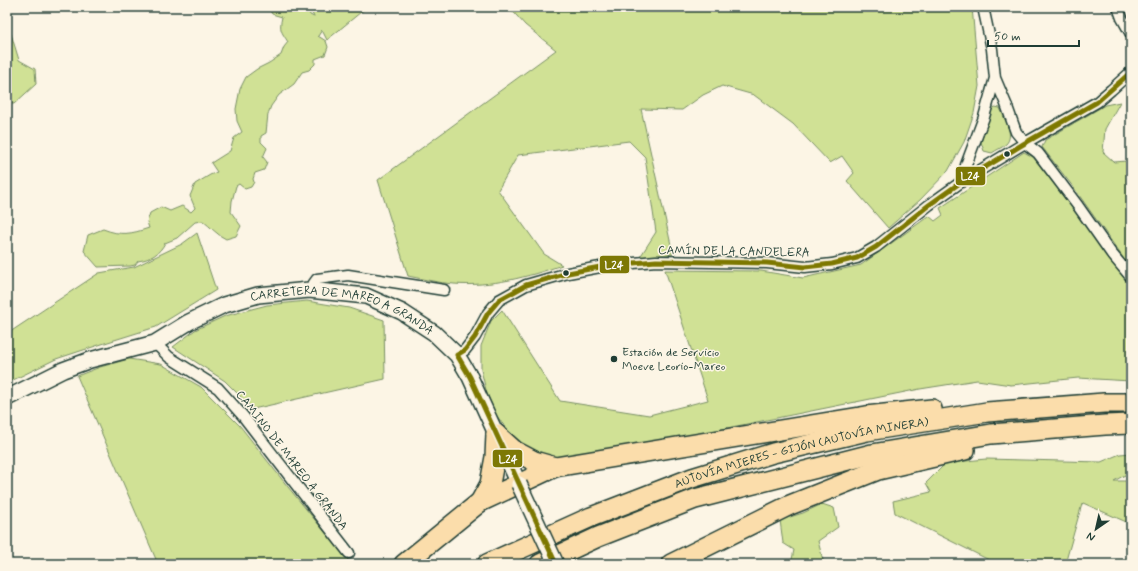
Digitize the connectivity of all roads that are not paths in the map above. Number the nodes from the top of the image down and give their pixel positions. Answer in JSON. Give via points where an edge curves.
{"nodes":[{"id":1,"x":983,"y":7,"type":"edge"},
{"id":2,"x":1118,"y":7,"type":"edge"},
{"id":3,"x":1131,"y":34,"type":"edge"},
{"id":4,"x":1131,"y":72,"type":"edge"},
{"id":5,"x":995,"y":78,"type":"junction"},
{"id":6,"x":1025,"y":143,"type":"junction"},
{"id":7,"x":964,"y":180,"type":"junction"},
{"id":8,"x":1131,"y":277,"type":"edge"},
{"id":9,"x":308,"y":290,"type":"junction"},
{"id":10,"x":444,"y":290,"type":"dead end"},
{"id":11,"x":155,"y":343,"type":"junction"},
{"id":12,"x":457,"y":355,"type":"junction"},
{"id":13,"x":7,"y":398,"type":"edge"},
{"id":14,"x":1104,"y":403,"type":"junction"},
{"id":15,"x":1131,"y":403,"type":"edge"},
{"id":16,"x":1131,"y":424,"type":"edge"},
{"id":17,"x":1105,"y":425,"type":"junction"},
{"id":18,"x":496,"y":434,"type":"junction"},
{"id":19,"x":555,"y":467,"type":"junction"},
{"id":20,"x":519,"y":484,"type":"junction"},
{"id":21,"x":480,"y":502,"type":"junction"},
{"id":22,"x":349,"y":553,"type":"dead end"},
{"id":23,"x":404,"y":564,"type":"edge"},
{"id":24,"x":487,"y":564,"type":"edge"},
{"id":25,"x":540,"y":564,"type":"edge"},
{"id":26,"x":556,"y":564,"type":"edge"},
{"id":27,"x":671,"y":564,"type":"edge"}],
"edges":[{"from":1,"to":5,"type":"street"},
{"from":2,"to":3,"type":"street"},
{"from":4,"to":6,"type":"street","name":"CAMÍN DE LA CANDELERA","via":[[1097,102]]},
{"from":5,"to":6,"type":"street","via":[[1016,132]]},
{"from":5,"to":7,"type":"street","via":[[966,165]]},
{"from":6,"to":7,"type":"street","name":"CAMÍN DE LA CANDELERA"},
{"from":6,"to":8,"type":"street","via":[[1038,153]]},
{"from":7,"to":12,"type":"street","name":"CAMÍN DE LA CANDELERA","via":[[929,204],[876,247],[857,258],[832,264],[805,267],[767,262],[656,261],[611,265],[526,285],[499,300],[488,313],[475,337],[465,350]]},
{"from":9,"to":10,"type":"street","via":[[317,279],[348,275]]},
{"from":9,"to":11,"type":"street","name":"CARRETERA DE MAREO A GRANDA","via":[[258,295],[224,305],[188,322]]},
{"from":9,"to":12,"type":"street","name":"CARRETERA DE MAREO A GRANDA","via":[[366,296],[402,312],[434,333]]},
{"from":11,"to":13,"type":"street","name":"CARRETERA DE MAREO A GRANDA","via":[[62,370]]},
{"from":11,"to":22,"type":"street","name":"CAMINO DE MAREO A GRANDA","via":[[169,357],[218,388],[243,416]]},
{"from":12,"to":18,"type":"street","name":"CARRETERA DE MAREO A GRANDA"},
{"from":14,"to":15,"type":"highway","name":"AUTOVÍA MIERES - GIJÓN (AUTOVÍA MINERA)"},
{"from":14,"to":19,"type":"highway","via":[[987,403],[866,416]]},
{"from":14,"to":24,"type":"highway","name":"AUTOVÍA MIERES - GIJÓN (AUTOVÍA MINERA)","via":[[987,412],[867,431],[773,453],[692,478],[591,517]]},
{"from":16,"to":17,"type":"highway","name":"AUTOVÍA MIERES - GIJÓN (AUTOVÍA MINERA)"},
{"from":17,"to":25,"type":"highway","name":"AUTOVÍA MIERES - GIJÓN (AUTOVÍA MINERA)","via":[[991,434],[872,454],[695,500],[598,537]]},
{"from":17,"to":27,"type":"highway","via":[[993,443],[878,470],[790,505]]},
{"from":18,"to":19,"type":"highway","via":[[515,451],[534,461]]},
{"from":18,"to":20,"type":"street","name":"CARRETERA DE MAREO A GRANDA"},
{"from":18,"to":21,"type":"highway","via":[[490,484]]},
{"from":19,"to":20,"type":"highway"},
{"from":20,"to":21,"type":"highway"},
{"from":20,"to":26,"type":"street","name":"CARRETERA DE MAREO A GRANDA","bridge":true},
{"from":21,"to":23,"type":"highway"}]}
